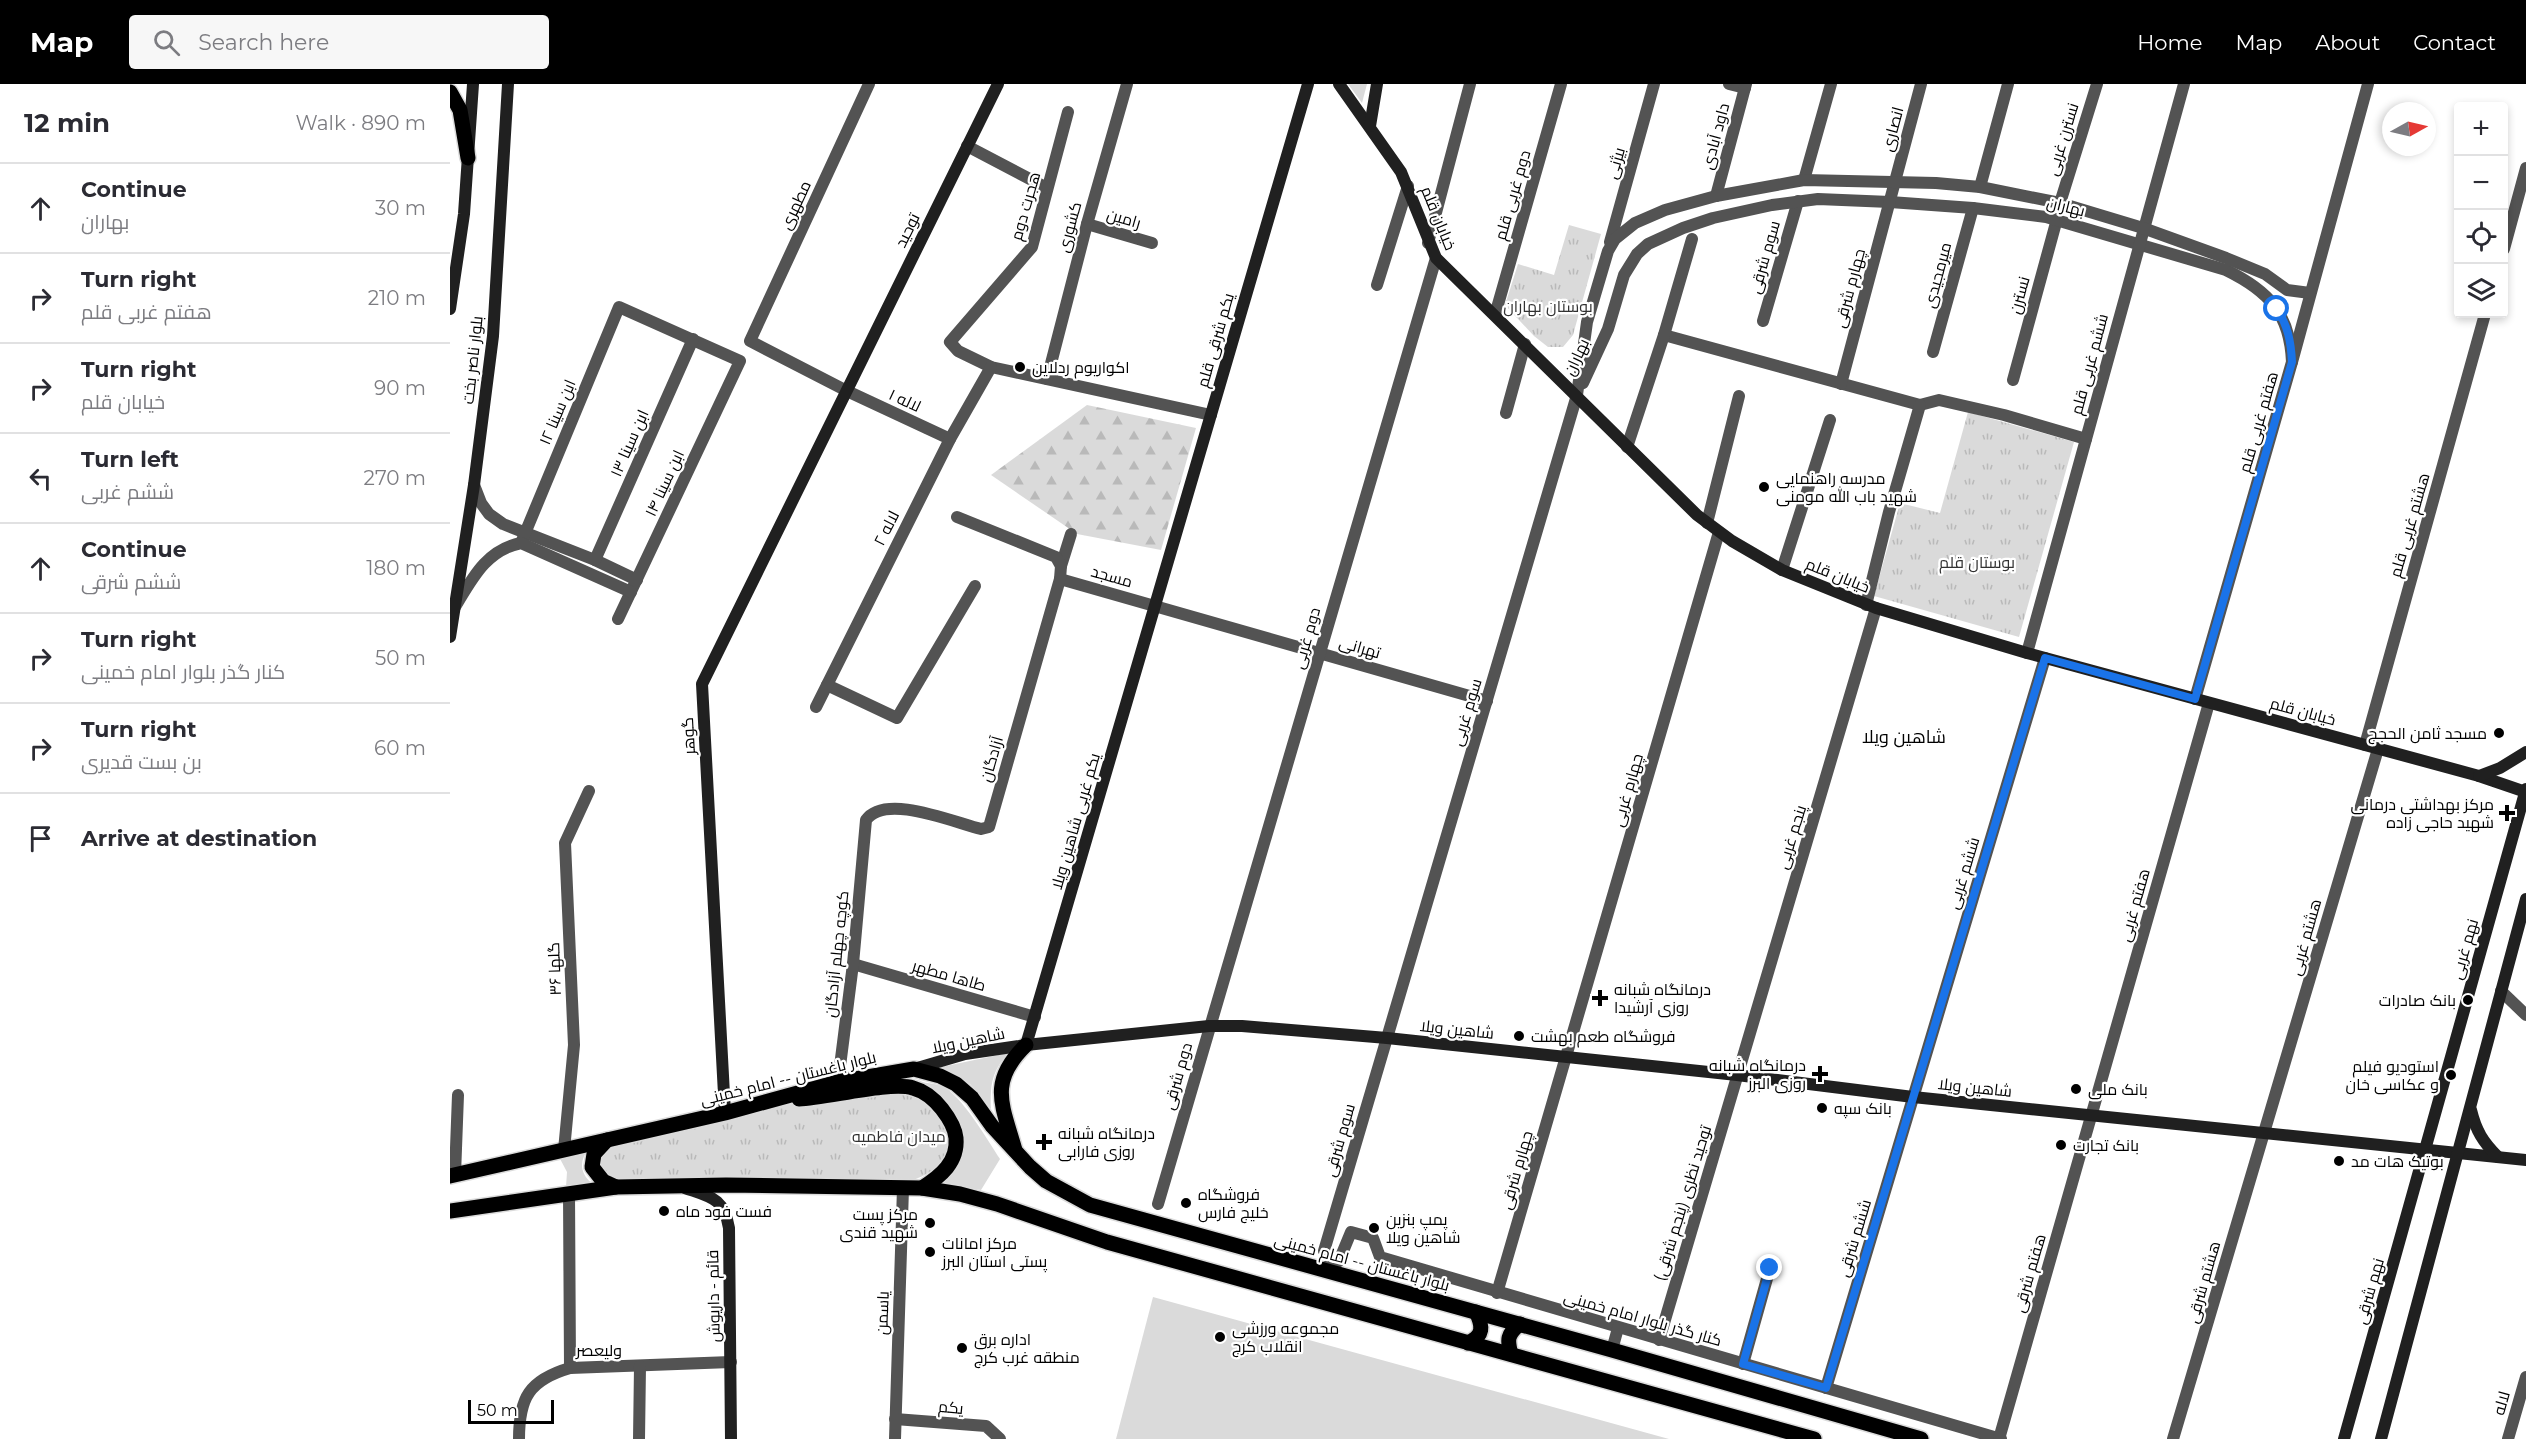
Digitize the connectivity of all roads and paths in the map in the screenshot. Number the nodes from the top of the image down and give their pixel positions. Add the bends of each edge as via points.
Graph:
1 (473, 84) edge
2 (508, 84) edge
3 (868, 84) edge
4 (998, 84) edge
5 (1126, 84) edge
6 (1308, 84) edge
7 (1339, 84) edge
8 (1377, 84) edge
9 (1470, 84) edge
10 (1561, 84) edge
11 (1654, 84) edge
12 (1729, 84) edge
13 (1831, 84) edge
14 (1922, 84) edge
15 (2008, 84) edge
16 (2097, 84) edge
17 (2184, 84) edge
18 (2368, 84) edge
19 (1746, 86) edge
20 (450, 92) edge
21 (1068, 112) dead end
22 (1370, 126) junction
23 (967, 146) junction
24 (468, 158) junction
25 (2526, 168) edge
26 (1804, 180) junction
27 (1895, 182) junction
28 (1408, 186) junction
29 (1980, 187) junction
30 (1047, 188) junction
31 (1716, 196) junction
32 (1798, 201) junction
33 (1890, 202) junction
34 (2060, 203) junction
35 (1973, 208) junction
36 (2057, 219) junction
37 (1087, 224) junction
38 (2144, 228) junction
39 (2508, 234) edge
40 (1692, 239) dead end
41 (1152, 243) dead end
42 (1428, 243) junction
43 (2139, 245) junction
44 (1608, 251) junction
45 (1436, 258) junction
46 (1377, 285) dead end
47 (2310, 293) junction
48 (450, 309) edge
49 (1495, 315) junction
50 (2484, 318) edge
51 (1763, 321) dead end
52 (1587, 322) junction
53 (1608, 329) junction
54 (1664, 335) junction
55 (693, 339) junction
56 (750, 341) joint
57 (1525, 344) junction
58 (1933, 352) dead end
59 (2292, 362) junction
60 (991, 367) junction
61 (1047, 379) junction
62 (2013, 380) dead end
63 (1841, 384) junction
64 (847, 391) junction
65 (1577, 395) junction
66 (1739, 396) dead end
67 (1920, 405) junction
68 (1506, 413) dead end
69 (1211, 415) junction
70 (1830, 420) dead end
71 (950, 439) junction
72 (2086, 439) junction
73 (1627, 447) junction
74 (474, 485) junction
75 (957, 518) dead end
76 (1707, 523) junction
77 (1719, 532) junction
78 (1071, 534) dead end
79 (523, 537) junction
80 (596, 560) junction
81 (1059, 567) junction
82 (1782, 570) junction
83 (637, 580) junction
84 (975, 586) dead end
85 (631, 592) junction
86 (1155, 606) junction
87 (1871, 606) junction
88 (454, 608) junction
89 (618, 619) dead end
90 (450, 637) edge
91 (1319, 653) junction
92 (2027, 653) junction
93 (2045, 658) junction
94 (827, 685) junction
95 (2195, 699) junction
96 (1487, 701) junction
97 (2209, 703) junction
98 (816, 706) dead end
99 (2365, 746) junction
100 (2378, 749) junction
101 (2526, 752) edge
102 (2479, 776) junction
103 (2526, 790) edge
104 (589, 791) dead end
105 (864, 829) joint
106 (2525, 903) edge
107 (854, 964) junction
108 (2501, 991) junction
109 (2526, 1015) edge
110 (1035, 1017) junction
111 (1209, 1026) junction
112 (1387, 1038) junction
113 (1026, 1045) junction
114 (1566, 1057) junction
115 (914, 1069) junction
116 (1737, 1075) junction
117 (838, 1082) junction
118 (458, 1095) dead end
119 (1913, 1097) junction
120 (772, 1100) junction
121 (2470, 1107) junction
122 (725, 1113) junction
123 (2091, 1116) junction
124 (2264, 1134) junction
125 (608, 1140) junction
126 (564, 1150) junction
127 (2425, 1151) junction
128 (1016, 1153) junction
129 (2457, 1155) junction
130 (2498, 1157) junction
131 (2526, 1160) edge
132 (452, 1174) edge
133 (675, 1185) junction
134 (616, 1187) junction
135 (903, 1188) junction
136 (922, 1188) junction
137 (569, 1193) junction
138 (1158, 1204) dead end
139 (452, 1213) edge
140 (1324, 1251) dead end
141 (1770, 1268) dead end
142 (1320, 1270) junction
143 (1497, 1293) junction
144 (1476, 1312) junction
145 (1520, 1324) junction
146 (1618, 1328) junction
147 (1659, 1340) junction
148 (1468, 1343) junction
149 (1612, 1350) junction
150 (1511, 1354) junction
151 (730, 1362) junction
152 (1743, 1364) junction
153 (639, 1366) junction
154 (570, 1368) junction
155 (2526, 1377) edge
156 (1826, 1388) junction
157 (895, 1419) junction
158 (519, 1439) edge
159 (639, 1439) edge
160 (731, 1439) edge
161 (895, 1439) edge
162 (1000, 1439) edge
163 (1814, 1439) edge
164 (1921, 1439) edge
165 (2000, 1439) edge
166 (2173, 1439) edge
167 (2344, 1439) edge
168 (2381, 1439) edge
169 (2508, 1439) edge

1 - 24 street, بلوار ناصر بخت
2 - 74 street, بلوار ناصر بخت via 493,336
3 - 56 street, مطهری
4 - 23 street, توحید
5 - 37 street, کشوری
6 - 69 street, یکم شرقی قلم
7 - 22 street, خیابان قلم
8 - 22 street
9 - 42 street
10 - 49 street, دوم غربی قلم
11 - 44 street, بیژنی
12 - 19 street
13 - 26 street
14 - 27 street, انصاری
15 - 29 street
16 - 34 street, نسترن غربی
17 - 38 street, ششم غربی قلم
18 - 47 street, هفتم غربی قلم
19 - 31 street, داود آبادی
20 - 24 main road via 460,110
21 - 30 street, هجرت دوم
22 - 28 street, خیابان قلم
23 - 30 street
23 - 64 street, توحید
24 - 48 street, بلوار ناصر بخت
25 - 39 street
26 - 27 street, بهاران
26 - 31 street, بهاران
27 - 29 street, بهاران
27 - 33 street, انصاری
28 - 42 street, خیابان قلم
28 - 46 street
29 - 34 street, بهاران
30 - 60 street, هجرت دوم via 1032,247 951,338 957,351
31 - 44 street, بهاران via 1648,217 1623,232
32 - 33 street, بهاران
32 - 51 street, سوم شرقی
32 - 53 street, بهاران via 1713,218 1648,244 1630,262
33 - 35 street, بهاران
33 - 63 street, چهارم شرقی
34 - 38 street, بهاران
35 - 36 street, بهاران
35 - 58 street, میرمجیدی
36 - 43 street, بهاران
36 - 62 street, نسترن
37 - 41 street, رامین
37 - 61 street, کشوری
38 - 43 street, ششم غربی قلم
38 - 47 street, بهاران via 2253,268 2287,290
40 - 54 street
42 - 45 street, خیابان قلم
43 - 59 street, بهاران via 2226,270 2247,281 2266,296 2286,322
43 - 72 street, ششم غربی قلم
44 - 52 street, بهاران
45 - 49 street, خیابان قلم
45 - 91 street, دوم غربی
47 - 59 street, هفتم غربی قلم
49 - 57 street, خیابان قلم
50 - 99 street, هشتم غربی قلم
52 - 53 street via 1596,335
52 - 65 street, بهاران
53 - 65 street, بهاران
54 - 63 street
54 - 73 street
55 - 79 street, ابن سینا ۱۲ via 620,307
55 - 80 street, ابن سینا ۱۳
55 - 83 street, ابن سینا ۱۴ via 740,361
56 - 64 street, لاله ۱
57 - 65 street, خیابان قلم
57 - 68 street
59 - 95 street, هفتم غربی قلم
60 - 61 street
60 - 71 street, لاله ۲
61 - 69 street
63 - 67 street
64 - 71 street, لاله ۱
64 - 122 street, گوهر via 702,684
65 - 73 street, خیابان قلم
65 - 96 street, سوم غربی
66 - 76 street
67 - 72 street via 1939,400
67 - 87 street via 1889,512
69 - 86 street, یکم شرقی قلم
70 - 82 street
71 - 94 street, لاله ۲
72 - 92 street, ششم غربی قلم
73 - 76 street, خیابان قلم
74 - 79 street via 489,514
74 - 88 street, بلوار ناصر بخت
75 - 81 street
76 - 77 street, خیابان قلم
77 - 82 street, خیابان قلم
77 - 114 street, چهارم غربی
78 - 81 street, آزادگان
79 - 80 street
79 - 85 street
79 - 88 street via 492,555
80 - 83 street
81 - 86 street, مسجد
81 - 105 street, آزادگان via 989,827 981,829 893,807 873,812
82 - 87 street, خیابان قلم
83 - 85 street, ابن سینا ۱۴
84 - 94 street via 897,718
85 - 89 street, ابن سینا ۱۴
86 - 91 street, تهرانی
86 - 110 street, یکم غربی شاهین ویلا
87 - 92 street, خیابان قلم
87 - 116 street, پنجم غربی
88 - 90 street, بلوار ناصر بخت
91 - 96 street, تهرانی
91 - 111 street, دوم غربی
92 - 93 street, خیابان قلم
93 - 95 street, خیابان قلم
93 - 119 street, ششم غربی
94 - 98 street, لاله ۲
95 - 97 street, خیابان قلم
96 - 112 street, سوم غربی
97 - 99 street, خیابان قلم
97 - 123 street, هفتم غربی
99 - 100 street, خیابان قلم
100 - 102 street, خیابان قلم
100 - 124 street, هشتم غربی
101 - 102 street
102 - 103 street, خیابان قلم
103 - 127 street, نهم غربی
104 - 126 street, ۳۶ گلها via 566,843 574,1045
105 - 107 street, کوچه چهلم آزادگان
106 - 108 street
107 - 110 street, طاها مطهر
107 - 117 street, کوچه چهلم آزادگان
108 - 109 street
108 - 121 street
110 - 113 street, یکم غربی شاهین ویلا
111 - 112 street, شاهین ویلا
111 - 113 street, شاهین ویلا
111 - 138 street, دوم شرقی
112 - 114 street, شاهین ویلا
112 - 140 street, سوم شرقی
113 - 115 street, شاهین ویلا via 965,1054
113 - 128 main road via 1005,1070 1001,1087
114 - 116 street, شاهین ویلا
114 - 143 street, چهارم شرقی
115 - 117 main road, بلوار باغستان -- امام خمینی
115 - 128 main road, بلوار باغستان -- امام خمینی via 956,1084
116 - 119 street, شاهین ویلا
116 - 147 street, توحید نظری (پنجم شرقی)
117 - 120 main road, بلوار باغستان -- امام خمینی
118 - 132 street
119 - 123 street, شاهین ویلا
119 - 156 street, ششم شرقی
120 - 122 main road, بلوار باغستان -- امام خمینی
120 - 136 main road via 819,1098 899,1086 928,1096 950,1119 957,1149 939,1178
121 - 129 street
121 - 130 street via 2475,1129
122 - 125 main road, بلوار باغستان -- امام خمینی
123 - 124 street, شاهین ویلا
123 - 165 street, هفتم شرقی
124 - 127 street, شاهین ویلا
124 - 166 street, هشتم شرقی
125 - 126 main road, بلوار باغستان -- امام خمینی
125 - 134 main road via 594,1154 592,1167 603,1182
126 - 132 main road, بلوار باغستان -- امام خمینی
127 - 129 street, شاهین ویلا
127 - 167 street, نهم شرقی
128 - 142 main road, بلوار باغستان -- امام خمینی via 1046,1181 1090,1205
129 - 130 street, شاهین ویلا
129 - 168 street
130 - 131 street, شاهین ویلا
133 - 134 main road
133 - 135 main road
133 - 151 street, قائم - داریوش via 712,1197 727,1214
134 - 137 main road
135 - 136 main road
135 - 157 street, یاسمن
136 - 148 main road via 989,1201 1107,1242
137 - 139 main road
137 - 154 street, ولیعصر
141 - 152 street
142 - 143 street, کنار گذر بلوار امام خمینی via 1339,1261 1351,1232 1373,1239 1380,1257
142 - 144 main road, بلوار باغستان -- امام خمینی
143 - 146 street, کنار گذر بلوار امام خمینی
144 - 145 main road, بلوار باغستان -- امام خمینی
144 - 148 main road via 1481,1331 1477,1339
145 - 149 main road, بلوار باغستان -- امام خمینی
145 - 150 main road via 1508,1337
146 - 147 street, کنار گذر بلوار امام خمینی
146 - 149 street
147 - 152 street, کنار گذر بلوار امام خمینی
148 - 150 main road
149 - 164 main road, بلوار باغستان -- امام خمینی
150 - 163 main road
151 - 153 street, ولیعصر
151 - 160 street, قائم - داریوش
152 - 156 street, کنار گذر بلوار امام خمینی
153 - 154 street, ولیعصر
153 - 159 street
154 - 158 street via 550,1374 531,1389 519,1413
155 - 169 street, لاله
156 - 165 street, کنار گذر بلوار امام خمینی
157 - 161 street, یاسمن
157 - 162 street, یکم via 986,1426

